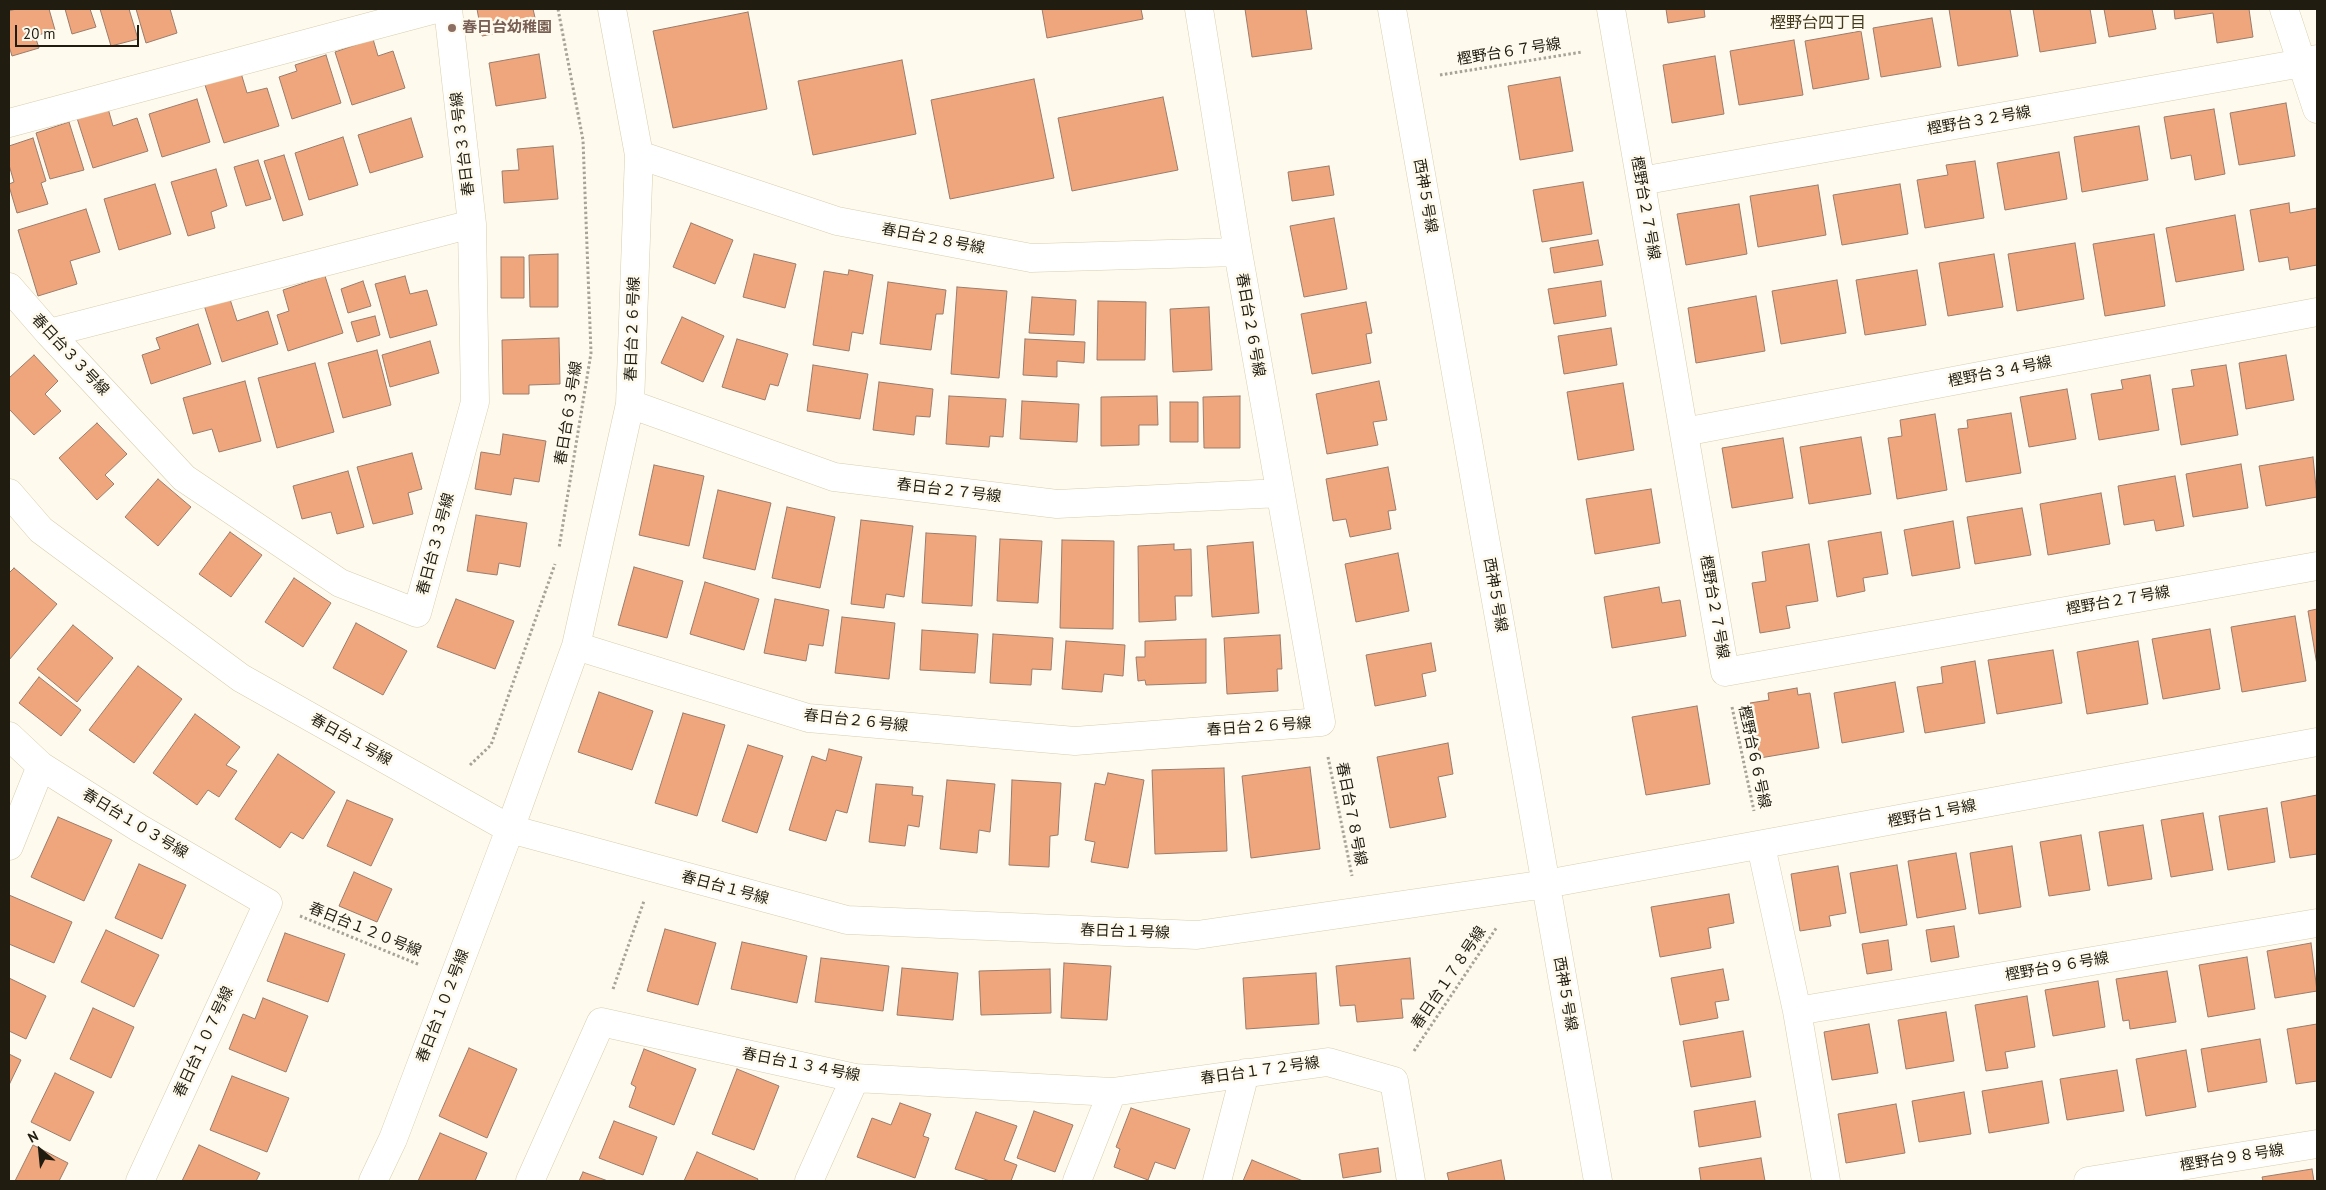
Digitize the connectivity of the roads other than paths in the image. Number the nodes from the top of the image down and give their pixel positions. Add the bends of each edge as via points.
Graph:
1 (436, 9) edge
2 (448, 9) edge
3 (612, 9) edge
4 (1199, 9) edge
5 (1392, 9) edge
6 (1611, 9) edge
7 (2284, 9) edge
8 (2310, 61) edge
9 (2317, 108) edge
10 (9, 123) edge
11 (639, 155) junction
12 (1641, 181) junction
13 (472, 224) junction
14 (1238, 252) junction
15 (9, 287) edge
16 (2317, 312) edge
17 (49, 333) junction
18 (630, 404) junction
19 (1684, 432) junction
20 (9, 493) edge
21 (1280, 493) junction
22 (2317, 566) edge
23 (576, 646) junction
24 (9, 736) edge
25 (2317, 742) edge
26 (41, 766) junction
27 (510, 829) junction
28 (9, 846) edge
29 (1761, 846) junction
30 (1535, 886) junction
31 (268, 903) joint
32 (2317, 923) edge
33 (1797, 1011) junction
34 (1245, 1073) junction
35 (855, 1078) junction
36 (1112, 1092) junction
37 (2317, 1144) edge
38 (140, 1181) edge
39 (372, 1181) edge
40 (530, 1181) edge
41 (809, 1181) edge
42 (1077, 1181) edge
43 (1217, 1181) edge
44 (1411, 1181) edge
45 (1598, 1181) edge
46 (1826, 1181) edge
47 (2088, 1181) edge

1 - 10 street
2 - 13 street, 春日台３３号線
3 - 11 street, 春日台２６号線
4 - 14 street, 春日台２６号線
5 - 30 street, 西神５号線
6 - 12 street, 樫野台２７号線
7 - 8 street
8 - 9 street
8 - 12 street, 樫野台３２号線
11 - 14 street, 春日台２８号線 via 837,221 1030,258
11 - 18 street, 春日台２６号線
12 - 19 street, 樫野台２７号線
13 - 17 street
13 - 17 street, 春日台３３号線 via 475,402 417,613 340,583 184,478
14 - 21 street, 春日台２６号線
15 - 17 street, 春日台３３号線
16 - 19 street, 樫野台３４号線
18 - 21 street, 春日台２７号線 via 834,478 1057,504
18 - 23 street, 春日台２６号線
19 - 22 street, 樫野台２７号線 via 1725,672
20 - 27 street, 春日台１号線 via 41,530 241,678
21 - 23 street, 春日台２６号線 via 1321,722 1076,740 808,718
23 - 27 street, 春日台２６号線
24 - 26 street, 春日台１０３号線
25 - 29 street, 樫野台１号線
26 - 28 street
26 - 31 street, 春日台１０３号線
27 - 30 street, 春日台１号線 via 847,920 1197,935
27 - 39 street, 春日台１０２号線 via 393,1139
29 - 30 street, 樫野台１号線
29 - 33 street
30 - 45 street, 西神５号線
31 - 38 street, 春日台１０７号線
32 - 33 street, 樫野台９６号線
33 - 46 street
34 - 36 street, 春日台１７２号線
34 - 43 street
34 - 44 street, 春日台１７２号線 via 1328,1062 1394,1081
35 - 36 street, 春日台１３４号線
35 - 40 street, 春日台１３４号線 via 601,1022
35 - 41 street
36 - 42 street
37 - 47 street, 樫野台９８号線

